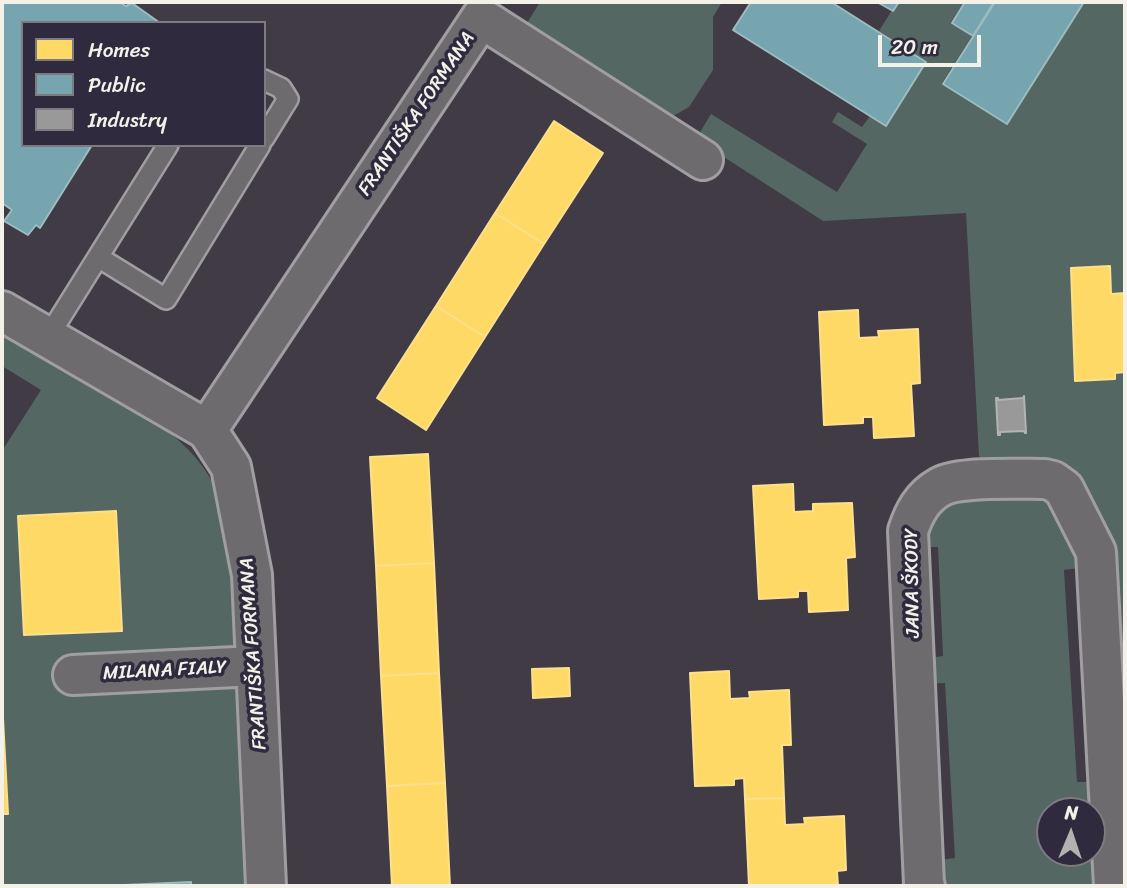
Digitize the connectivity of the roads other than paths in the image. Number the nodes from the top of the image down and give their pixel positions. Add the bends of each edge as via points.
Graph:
1 (266, 81) edge
2 (266, 135) edge
3 (167, 147) edge
4 (259, 147) edge
5 (703, 160) dead end
6 (98, 257) junction
7 (2, 311) edge
8 (48, 337) junction
9 (207, 430) junction
10 (256, 666) junction
11 (73, 676) dead end
12 (266, 886) edge
13 (925, 886) edge
14 (1114, 886) edge

1 - 2 lane via 281,88 288,99
3 - 6 lane
4 - 6 lane via 166,299
5 - 9 street, FRANTIŠKA FORMANA via 481,18
6 - 8 lane
7 - 8 street, FRANTIŠKA FORMANA
8 - 9 street, FRANTIŠKA FORMANA
9 - 10 street, FRANTIŠKA FORMANA via 231,467 252,575
10 - 11 street, MILANA FIALY
10 - 12 street, FRANTIŠKA FORMANA
13 - 14 street, JANA ŠKODY via 908,531 921,502 966,466 1053,481 1063,489 1096,552

